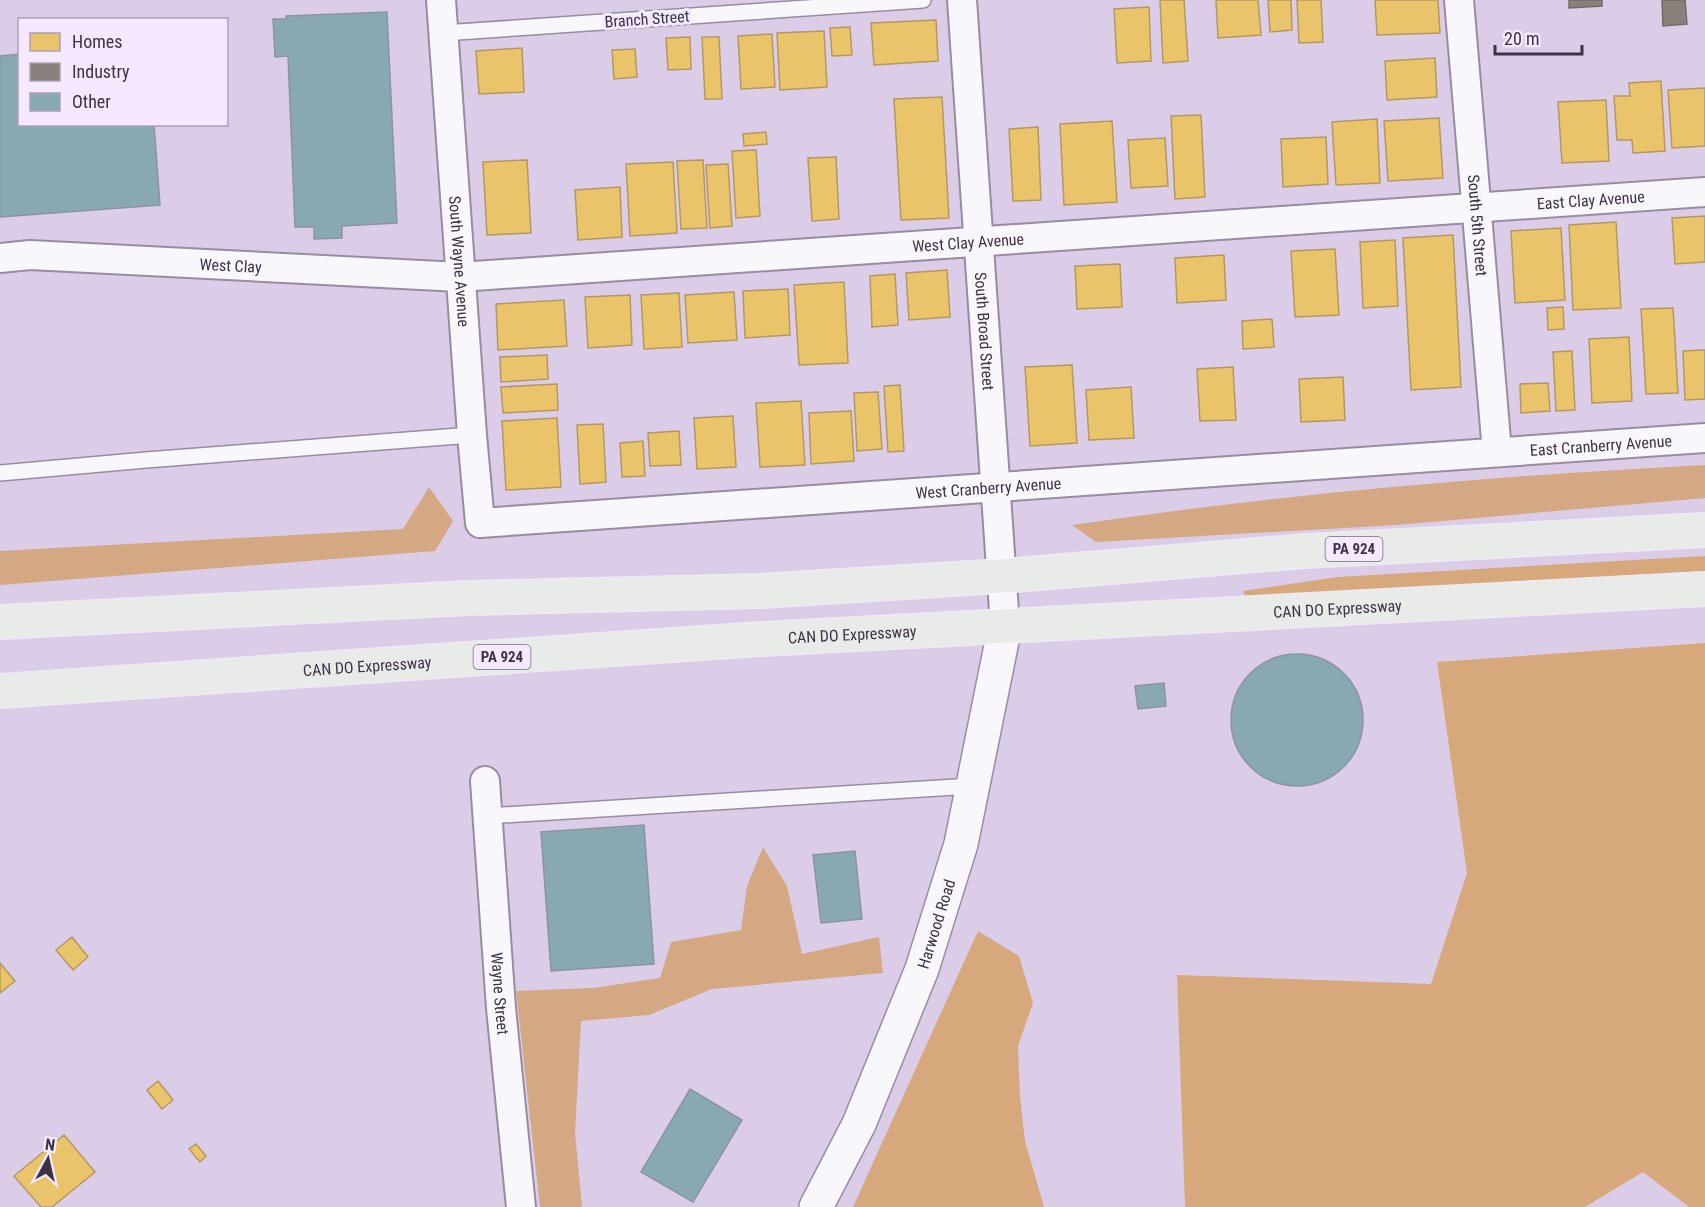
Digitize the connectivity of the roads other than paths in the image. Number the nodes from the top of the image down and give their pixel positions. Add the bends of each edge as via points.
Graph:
1 (441, 0) edge
2 (923, 0) edge
3 (962, 0) edge
4 (1459, 0) edge
5 (443, 33) junction
6 (1705, 192) edge
7 (1477, 207) junction
8 (979, 242) junction
9 (0, 258) edge
10 (460, 277) junction
11 (472, 435) junction
12 (1705, 438) edge
13 (1497, 452) junction
14 (0, 473) edge
15 (996, 486) junction
16 (480, 523) joint
17 (1705, 530) edge
18 (1003, 576) junction
19 (1705, 589) edge
20 (0, 622) edge
21 (1005, 626) junction
22 (0, 691) edge
23 (485, 781) dead end
24 (972, 786) junction
25 (487, 816) junction
26 (521, 1207) edge
27 (816, 1207) edge

1 - 5 street, South Wayne Avenue
2 - 5 lane, Branch Street
3 - 8 street, South Broad Street
4 - 7 street, South 5th Street
5 - 10 street, South Wayne Avenue
6 - 7 street, East Clay Avenue
7 - 8 street, West Clay Avenue
7 - 13 street, South 5th Street
8 - 10 street, West Clay Avenue
8 - 15 street, South Broad Street
9 - 10 street, West Clay via 30,255
10 - 11 street, South Wayne Avenue
11 - 14 lane
11 - 16 street, South Wayne Avenue
12 - 13 street, East Cranberry Avenue
13 - 15 street, West Cranberry Avenue
15 - 16 street, West Cranberry Avenue
15 - 18 street, South Broad Street
17 - 18 main road, PA 924 via 1306,551
18 - 20 main road, PA 924 via 760,591 468,598
18 - 21 street, South Broad Street
19 - 21 main road, CAN DO Expressway / PA 924
21 - 22 main road, CAN DO Expressway / PA 924
21 - 24 street, Harwood Road
23 - 25 street, Wayne Street
24 - 25 lane
24 - 27 street, Harwood Road via 961,844 922,969 859,1124
25 - 26 street, Wayne Street

